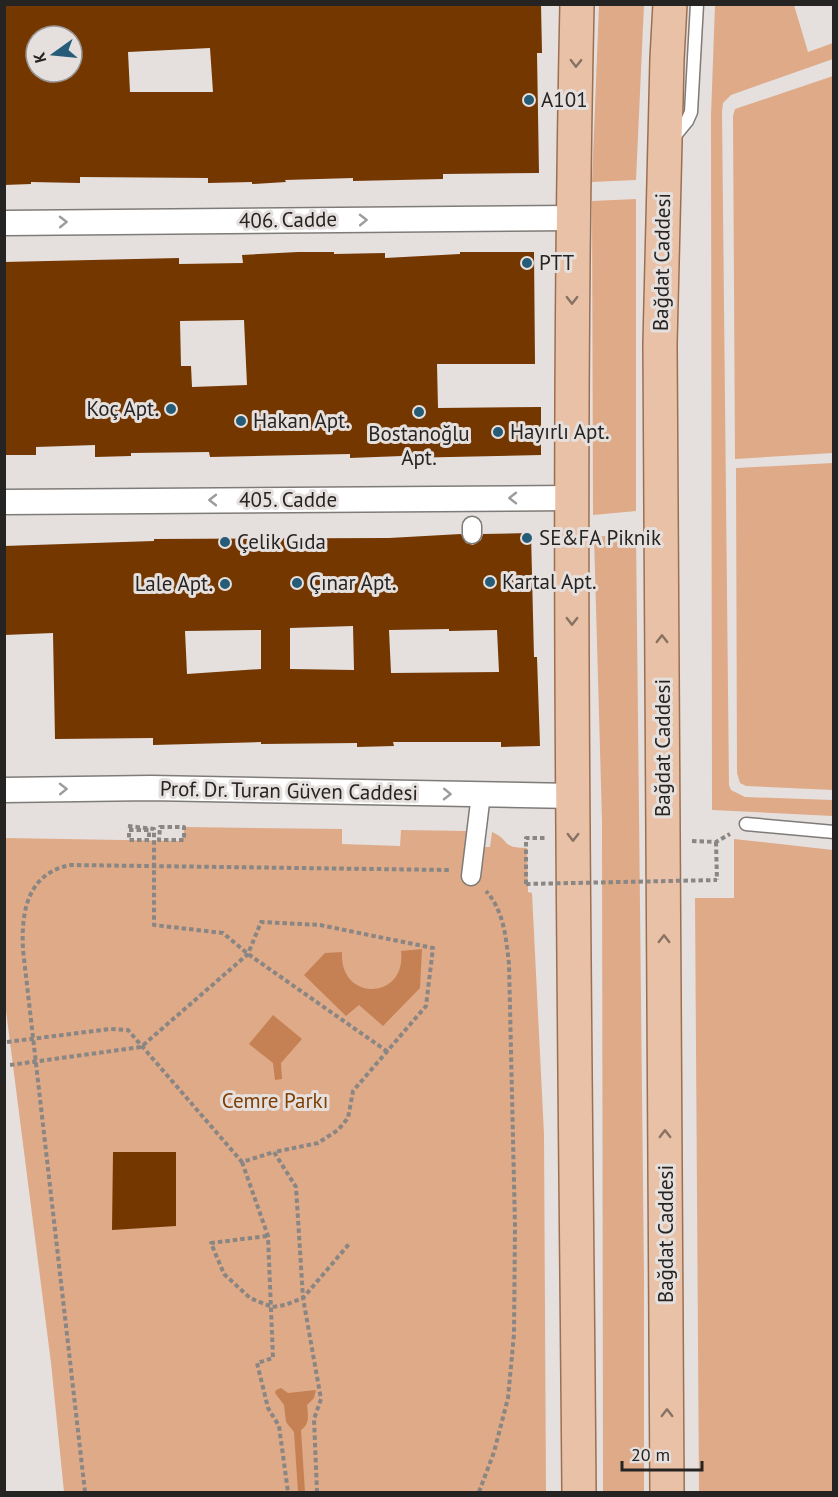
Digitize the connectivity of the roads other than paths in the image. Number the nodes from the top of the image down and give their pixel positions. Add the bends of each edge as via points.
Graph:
1 (577, 4) edge
2 (670, 4) edge
3 (697, 4) edge
4 (664, 148) junction
5 (572, 218) junction
6 (4, 223) edge
7 (572, 498) junction
8 (4, 502) edge
9 (4, 790) edge
10 (481, 794) junction
11 (573, 796) junction
12 (746, 824) dead end
13 (834, 832) edge
14 (471, 876) road end
15 (579, 1492) edge
16 (667, 1492) edge

1 -> 5 main road
2 - 4 main road, Bağdat Caddesi
3 - 4 lane via 691,112
16 -> 4 main road, Bağdat Caddesi via 660,356
6 -> 5 street, 406. Cadde
5 -> 7 main road
7 -> 8 street, 405. Cadde
7 -> 11 main road
9 -> 10 street, Prof. Dr. Turan Güven Caddesi via 150,788
10 - 11 street, Prof. Dr. Turan Güven Caddesi
10 - 14 street
11 -> 15 main road
12 - 13 lane

